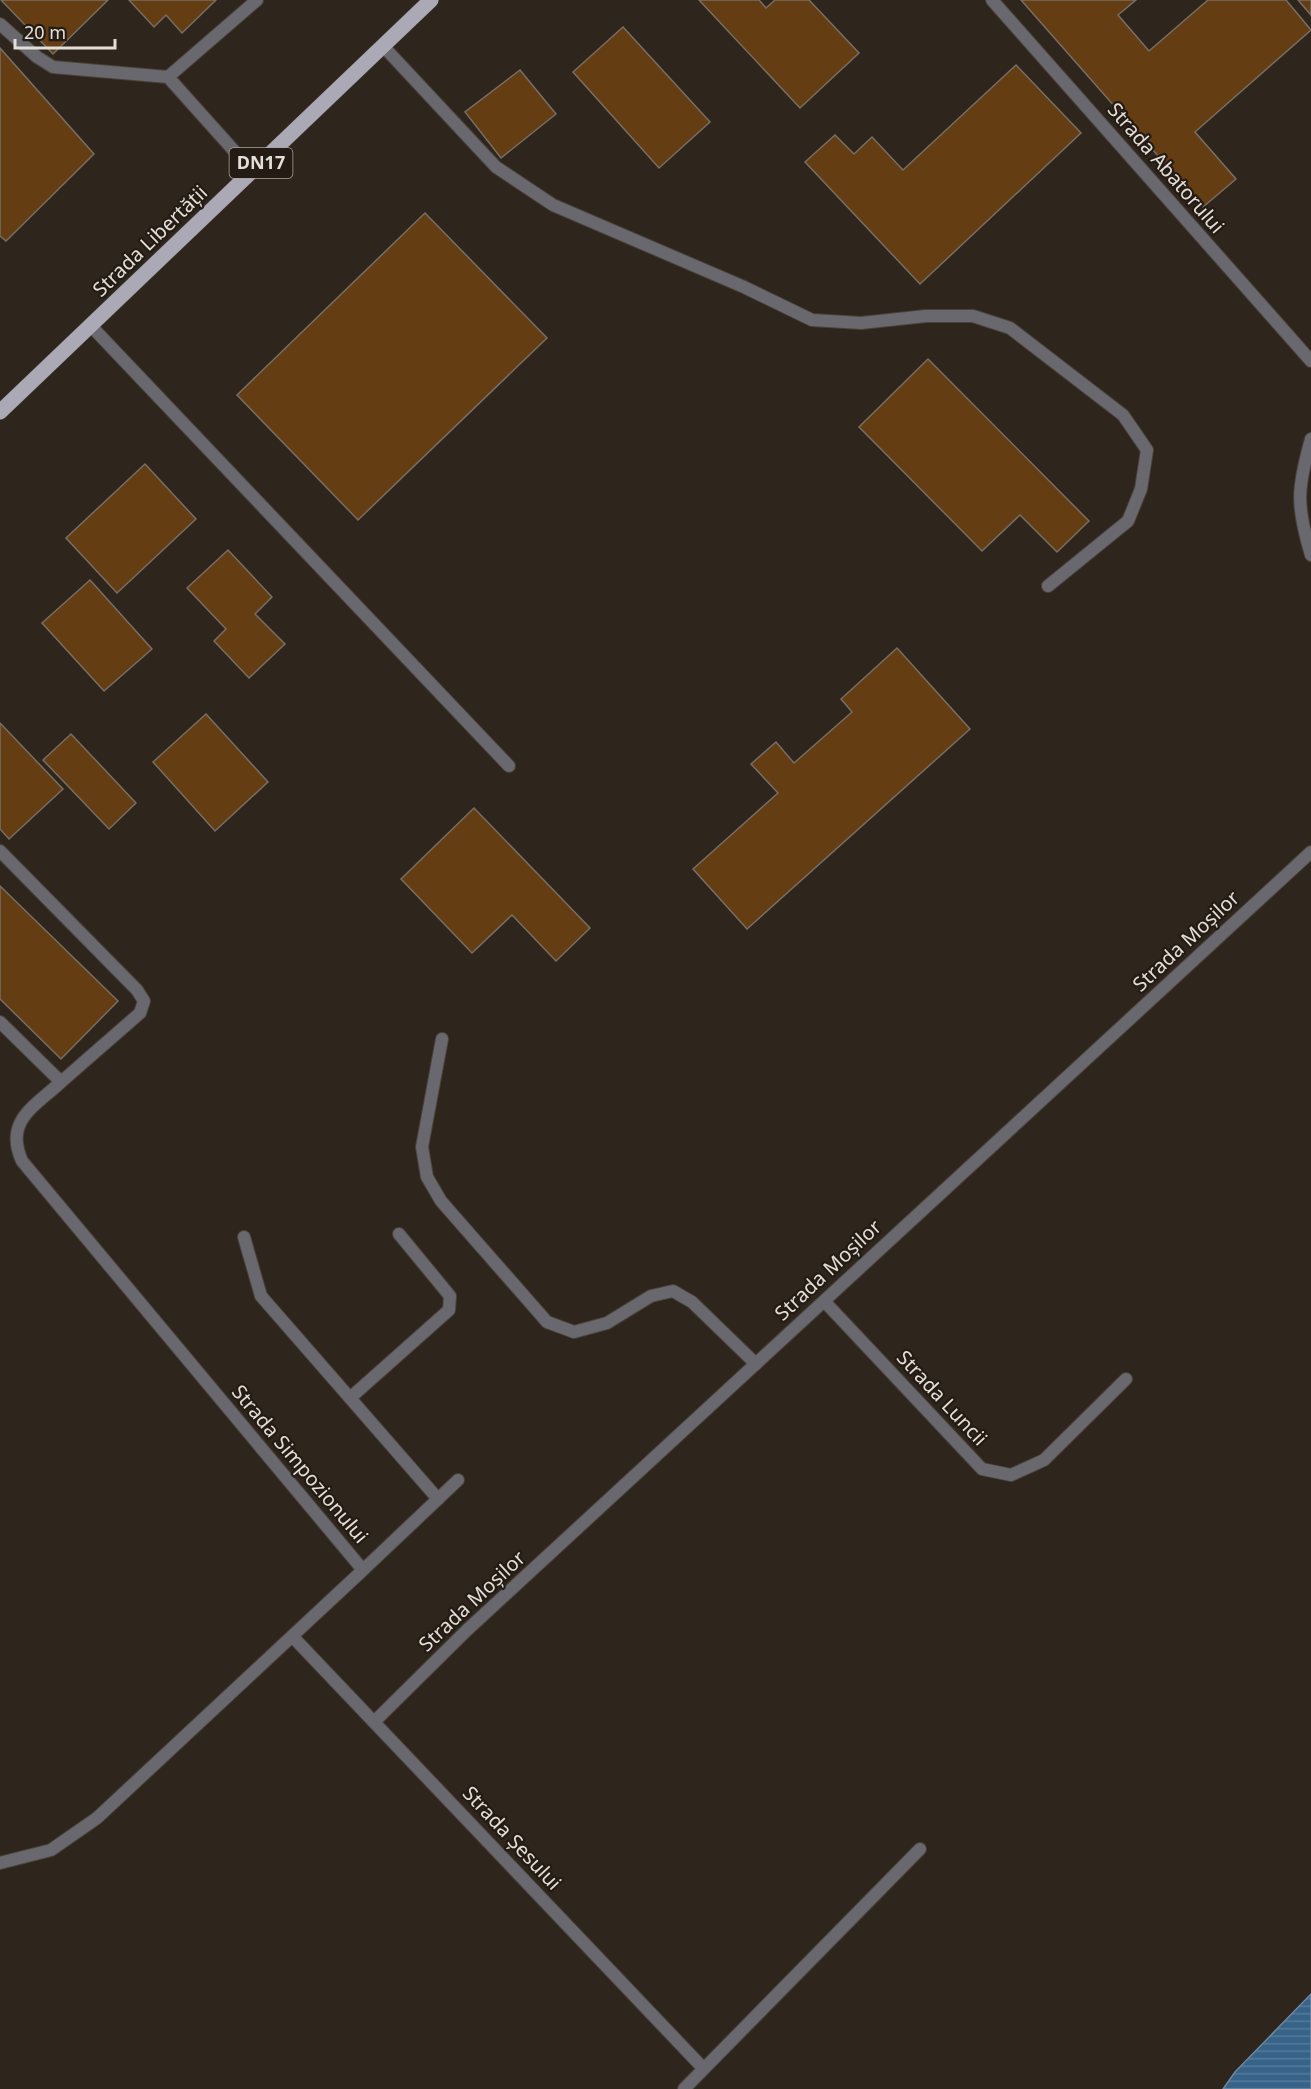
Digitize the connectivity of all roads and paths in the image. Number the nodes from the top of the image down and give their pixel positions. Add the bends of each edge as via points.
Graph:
1 (257, 0) edge
2 (431, 0) edge
3 (992, 0) edge
4 (0, 24) edge
5 (383, 46) junction
6 (168, 77) junction
7 (253, 172) junction
8 (92, 327) junction
9 (1311, 361) edge
10 (0, 412) edge
11 (1311, 439) edge
12 (1311, 555) edge
13 (1048, 586) dead end
14 (509, 766) dead end
15 (0, 851) edge
16 (1311, 852) edge
17 (0, 1022) edge
18 (442, 1039) dead end
19 (61, 1082) junction
20 (399, 1234) dead end
21 (244, 1237) dead end
22 (824, 1301) junction
23 (756, 1364) junction
24 (1125, 1378) dead end
25 (350, 1398) junction
26 (458, 1480) dead end
27 (438, 1499) junction
28 (363, 1570) junction
29 (292, 1636) junction
30 (375, 1721) junction
31 (920, 1849) dead end
32 (0, 1863) edge
33 (703, 2068) junction
34 (684, 2089) edge

1 - 6 street
2 - 5 main road, Strada Libertății / DN17
3 - 9 street, Strada Abatorului
4 - 6 street via 53,67
5 - 7 main road, Strada Libertății / DN17
5 - 13 street via 496,167 553,205 812,320 861,323 973,316 1010,328 1123,416 1146,450 1141,489 1128,521
6 - 7 street
7 - 8 main road, Strada Libertății / DN17
8 - 10 main road, Strada Libertății / DN17
8 - 14 street
11 - 12 street via 1300,478 1299,512
15 - 19 street, Strada Simpozionului via 144,1001 140,1012
16 - 22 street, Strada Moșilor
17 - 19 street
18 - 23 street via 422,1147 427,1176 441,1201 547,1322 574,1332 607,1323 651,1296 672,1291 692,1302
19 - 28 street, Strada Simpozionului via 21,1119 15,1133 22,1161
20 - 25 street via 450,1296 449,1310
21 - 25 street via 261,1296
22 - 23 street, Strada Moșilor
22 - 24 street, Strada Luncii via 982,1469 1011,1475 1044,1460
23 - 30 street, Strada Moșilor via 466,1631
25 - 27 street
26 - 27 street
27 - 28 street
28 - 29 street, Strada Simpozionului
29 - 30 street, Strada Șesului
29 - 32 street, Strada Simpozionului via 97,1818 51,1850
30 - 33 street, Strada Șesului
31 - 33 street
33 - 34 street

